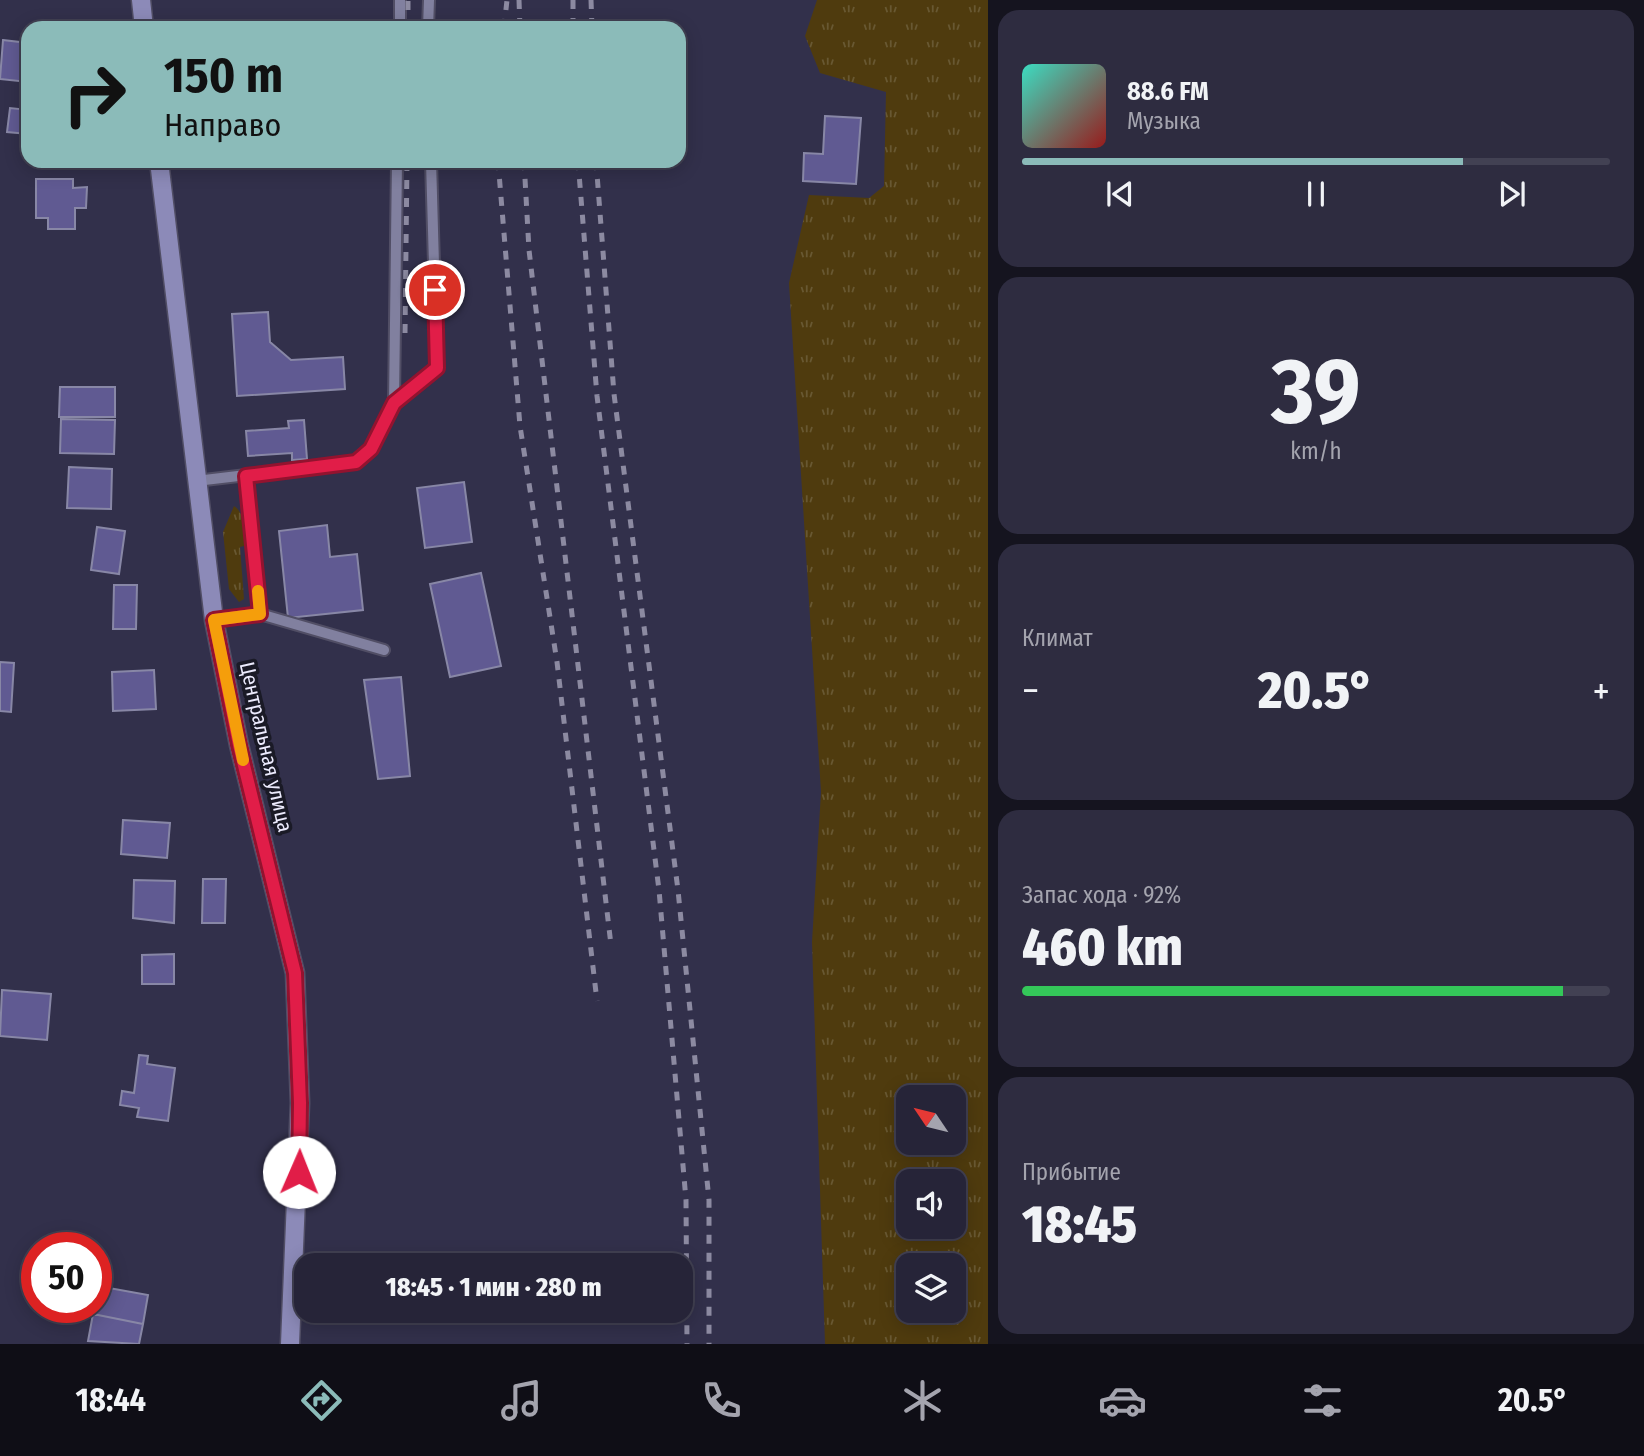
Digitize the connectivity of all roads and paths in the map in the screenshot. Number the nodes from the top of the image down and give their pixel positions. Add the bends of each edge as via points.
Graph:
1 (141, 0) edge
2 (400, 0) edge
3 (429, 0) edge
4 (143, 21) edge
5 (400, 21) edge
6 (428, 21) edge
7 (160, 168) edge
8 (397, 168) edge
9 (431, 168) edge
10 (394, 403) junction
11 (246, 476) junction
12 (196, 481) junction
13 (260, 614) junction
14 (214, 620) junction
15 (384, 650) dead end
16 (290, 1344) edge

1 - 4 main road
2 - 5 lane
3 - 6 lane
7 - 12 main road, Центральная улица
8 - 10 lane
9 - 10 lane via 437,368
10 - 11 lane via 371,449 356,462
11 - 12 lane
11 - 13 lane
12 - 14 main road, Центральная улица
13 - 14 lane
13 - 15 lane
14 - 16 main road, Центральная улица via 239,745 295,973 300,1131

